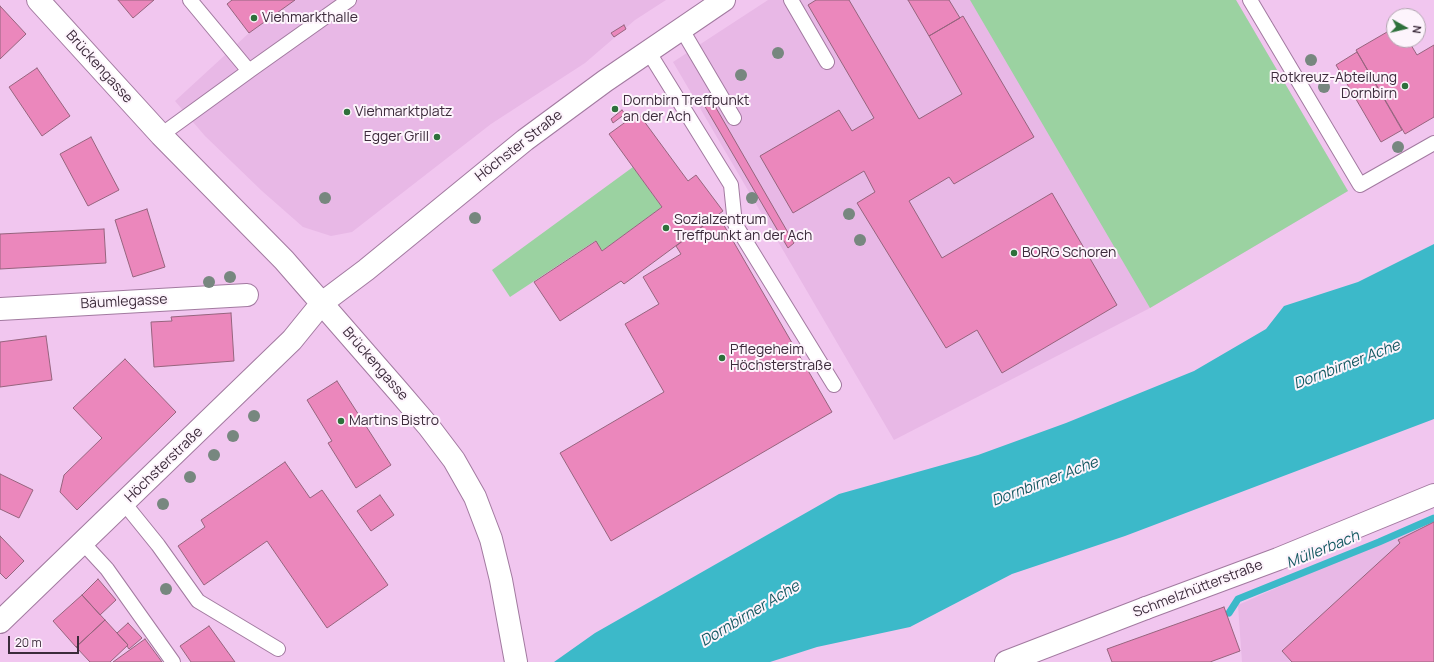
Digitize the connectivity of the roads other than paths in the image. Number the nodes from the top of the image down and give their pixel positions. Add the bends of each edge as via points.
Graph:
1 (38, 0) edge
2 (190, 0) edge
3 (349, 0) edge
4 (724, 0) edge
5 (791, 0) edge
6 (1250, 0) edge
7 (681, 28) junction
8 (648, 51) junction
9 (827, 62) dead end
10 (249, 71) junction
11 (734, 118) dead end
12 (161, 135) junction
13 (1434, 143) edge
14 (248, 296) dead end
15 (322, 303) junction
16 (0, 310) edge
17 (834, 385) dead end
18 (1434, 495) edge
19 (124, 503) junction
20 (83, 542) junction
21 (0, 622) edge
22 (278, 649) dead end
23 (173, 662) edge
24 (516, 662) edge
25 (1006, 662) edge

1 - 12 street, Brückengasse
2 - 10 lane
3 - 10 lane
4 - 7 street, Höchster Straße
5 - 9 lane
6 - 13 lane via 1360,185
7 - 8 street, Höchster Straße
7 - 11 lane
8 - 15 street, Höchster Straße via 525,140
8 - 17 lane via 731,185 735,224
10 - 12 lane
12 - 15 street, Brückengasse via 284,260
14 - 16 street, Bäumlegasse
15 - 19 street, Höchsterstraße via 292,340
15 - 24 street, Brückengasse via 429,427 454,460 475,497 491,539
18 - 25 street, Schmelzhütterstraße via 1278,559
19 - 20 street, Höchsterstraße
19 - 22 lane via 198,601
20 - 21 street, Höchsterstraße
20 - 23 lane via 107,569

